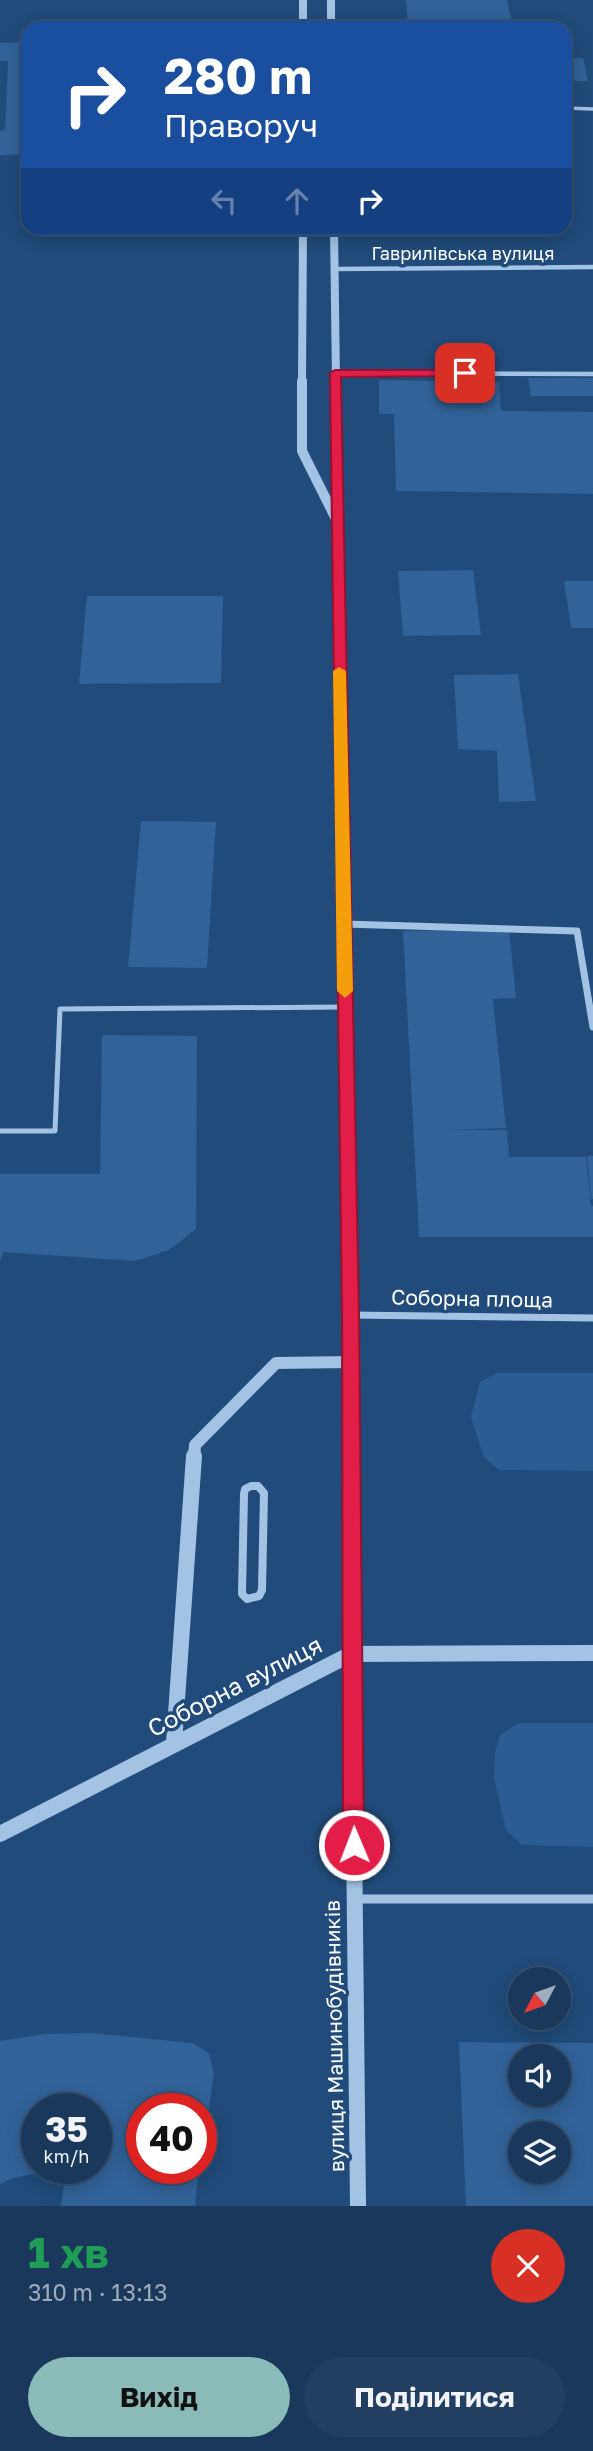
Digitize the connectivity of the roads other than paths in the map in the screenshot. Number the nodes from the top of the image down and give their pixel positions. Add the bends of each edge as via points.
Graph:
1 (303, 0) edge
2 (331, 0) edge
3 (303, 21) edge
4 (331, 21) edge
5 (572, 108) edge
6 (593, 109) edge
7 (303, 235) edge
8 (334, 235) edge
9 (593, 267) edge
10 (334, 269) junction
11 (335, 373) junction
12 (593, 374) edge
13 (337, 522) junction
14 (344, 924) junction
15 (345, 1007) junction
16 (593, 1027) edge
17 (0, 1131) edge
18 (351, 1315) junction
19 (593, 1318) edge
20 (350, 1362) junction
21 (259, 1596) joint
22 (593, 1653) edge
23 (351, 1654) junction
24 (174, 1743) junction
25 (0, 1834) edge
26 (354, 1899) junction
27 (593, 1899) edge
28 (358, 2206) edge

1 - 3 street
2 - 4 street
5 - 6 lane
7 - 13 street, вулиця Машинобудівників via 302,451
8 - 10 street, вулиця Машинобудівників
9 - 10 street, Гаврилівська вулиця
10 - 11 street, вулиця Машинобудівників
11 - 12 street
11 - 13 street, вулиця Машинобудівників
13 - 14 street, вулиця Машинобудівників
14 - 15 street, вулиця Машинобудівників
14 - 16 street via 577,931
15 - 17 lane via 60,1009 55,1131
15 - 18 street, вулиця Машинобудівників
18 - 19 street, Соборна площа
18 - 20 street, вулиця Машинобудівників
20 - 23 street, вулиця Машинобудівників
20 - 24 street via 276,1363 195,1445
21 - 21 street via 264,1493 251,1486 244,1494 242,1594 247,1599
22 - 23 street, Соборна вулиця
23 - 24 street, Соборна вулиця
23 - 26 street, вулиця Машинобудівників
24 - 25 street, Соборна вулиця
26 - 27 street
26 - 28 street, вулиця Машинобудівників

